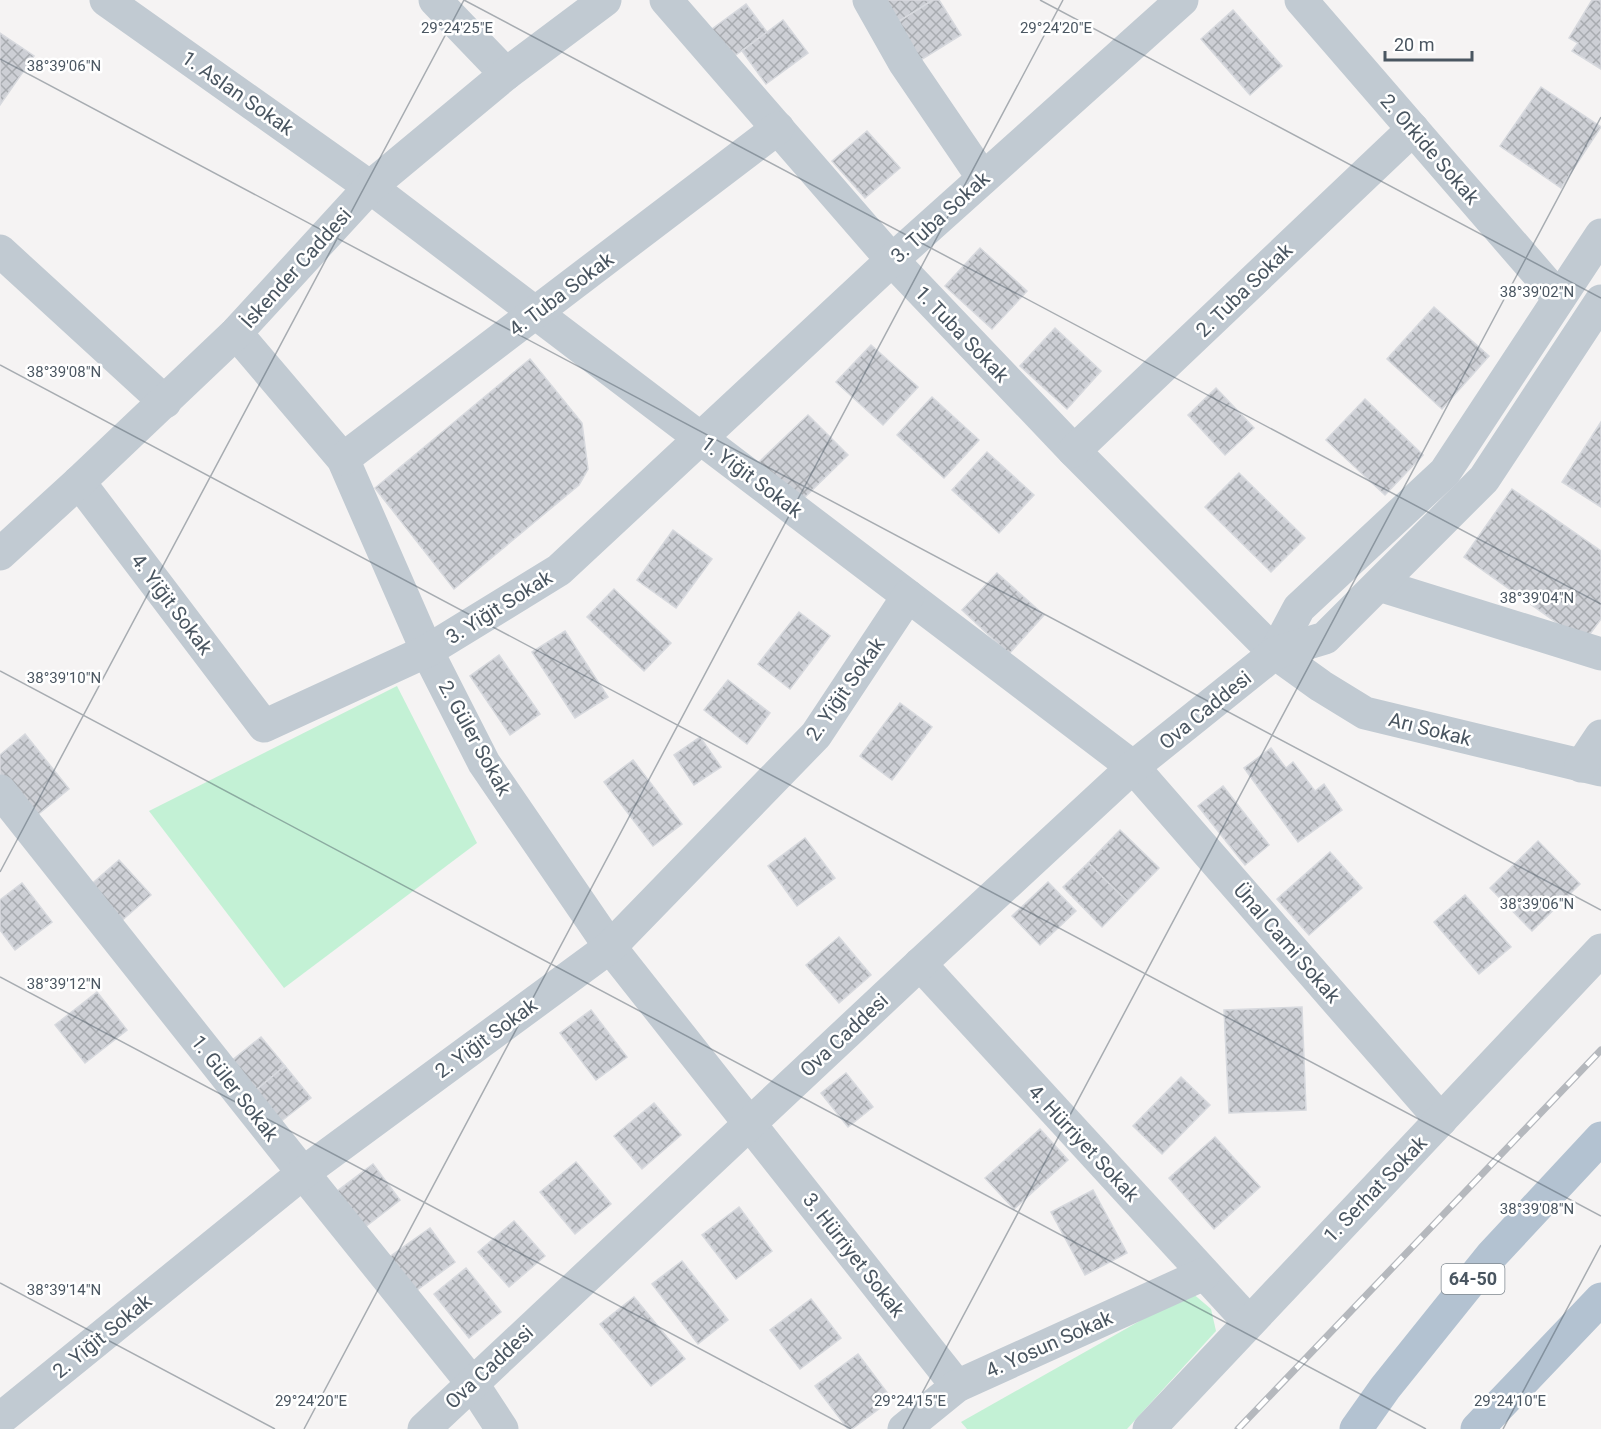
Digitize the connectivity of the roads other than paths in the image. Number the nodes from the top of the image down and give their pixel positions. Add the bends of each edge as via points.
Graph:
1 (106, 0) edge
2 (435, 0) edge
3 (605, 0) edge
4 (666, 0) edge
5 (869, 0) edge
6 (1182, 0) edge
7 (1301, 0) edge
8 (506, 74) junction
9 (778, 128) junction
10 (1413, 129) junction
11 (983, 178) junction
12 (370, 187) junction
13 (1601, 235) edge
14 (0, 251) edge
15 (892, 260) junction
16 (1559, 298) junction
17 (1601, 301) edge
18 (536, 314) junction
19 (236, 333) junction
20 (165, 402) junction
21 (700, 438) junction
22 (1074, 451) junction
23 (343, 459) junction
24 (80, 482) junction
25 (0, 554) edge
26 (1379, 585) junction
27 (908, 596) junction
28 (427, 651) junction
29 (1275, 653) junction
30 (1601, 654) edge
31 (264, 726) joint
32 (1601, 736) edge
33 (1133, 767) junction
34 (1591, 768) edge
35 (0, 790) edge
36 (610, 947) junction
37 (1601, 950) edge
38 (920, 964) junction
39 (1441, 1120) junction
40 (751, 1123) junction
41 (1601, 1138) edge
42 (303, 1173) junction
43 (1204, 1274) junction
44 (1599, 1306) edge
45 (1249, 1322) junction
46 (472, 1383) junction
47 (957, 1386) junction
48 (0, 1419) edge
49 (424, 1429) edge
50 (502, 1429) edge
51 (904, 1429) edge
52 (1149, 1429) edge
53 (1356, 1429) edge
54 (1477, 1429) edge

1 - 12 street, 1. Aslan Sokak
2 - 8 street
3 - 8 street, İskender Caddesi
4 - 9 street, 1. Tuba Sokak
5 - 11 street via 904,63
6 - 11 street, 3. Tuba Sokak
7 - 10 street, 2. Orkide Sokak
8 - 12 street, İskender Caddesi
9 - 15 street, 1. Tuba Sokak
9 - 18 street, 4. Tuba Sokak
10 - 16 street, 2. Orkide Sokak
10 - 22 street, 2. Tuba Sokak
11 - 15 street, 3. Tuba Sokak
12 - 18 street, 1. Yiğit Sokak
12 - 19 street, İskender Caddesi
13 - 16 street, Ova Caddesi
14 - 20 street
15 - 21 street, 3. Tuba Sokak
15 - 22 street, 1. Tuba Sokak
16 - 29 street, Ova Caddesi via 1445,472 1299,608
17 - 26 street, Ova Caddesi via 1484,479
18 - 21 street, 1. Yiğit Sokak
18 - 23 street, 4. Tuba Sokak
19 - 20 street, İskender Caddesi
19 - 23 street, 2. Güler Sokak
20 - 24 street, İskender Caddesi
21 - 27 street, 1. Yiğit Sokak
21 - 28 street, 3. Yiğit Sokak via 559,570
22 - 29 street, 1. Tuba Sokak
23 - 28 street, 2. Güler Sokak
24 - 25 street, İskender Caddesi
24 - 31 street, 4. Yiğit Sokak
26 - 29 street, Ova Caddesi via 1325,638
26 - 30 street
27 - 33 street, 1. Yiğit Sokak
27 - 36 street, 2. Yiğit Sokak via 816,735
28 - 31 street, 3. Yiğit Sokak
28 - 36 street, 2. Güler Sokak via 484,763
29 - 33 street, Ova Caddesi
29 - 34 street, Arı Sokak via 1365,713
32 - 34 street
33 - 38 street, Ova Caddesi
33 - 39 street, Ünal Cami Sokak
35 - 42 street, 1. Güler Sokak
36 - 40 street, 2. Güler Sokak
36 - 42 street, 2. Yiğit Sokak
37 - 39 street, 1. Serhat Sokak
38 - 40 street, Ova Caddesi
38 - 43 street, 4. Hürriyet Sokak
39 - 45 street, 1. Serhat Sokak
40 - 46 street, Ova Caddesi
40 - 47 street, 3. Hürriyet Sokak
41 - 53 main road, 64-50 via 1491,1256 1384,1388
42 - 46 street, 1. Güler Sokak
42 - 48 street, 2. Yiğit Sokak
43 - 45 street, 4. Hürriyet Sokak
43 - 47 street, 4. Yosun Sokak
44 - 54 main road
45 - 52 street, 1. Serhat Sokak
46 - 49 street, Ova Caddesi
46 - 50 street, 1. Güler Sokak
47 - 51 street, 4. Yosun Sokak

